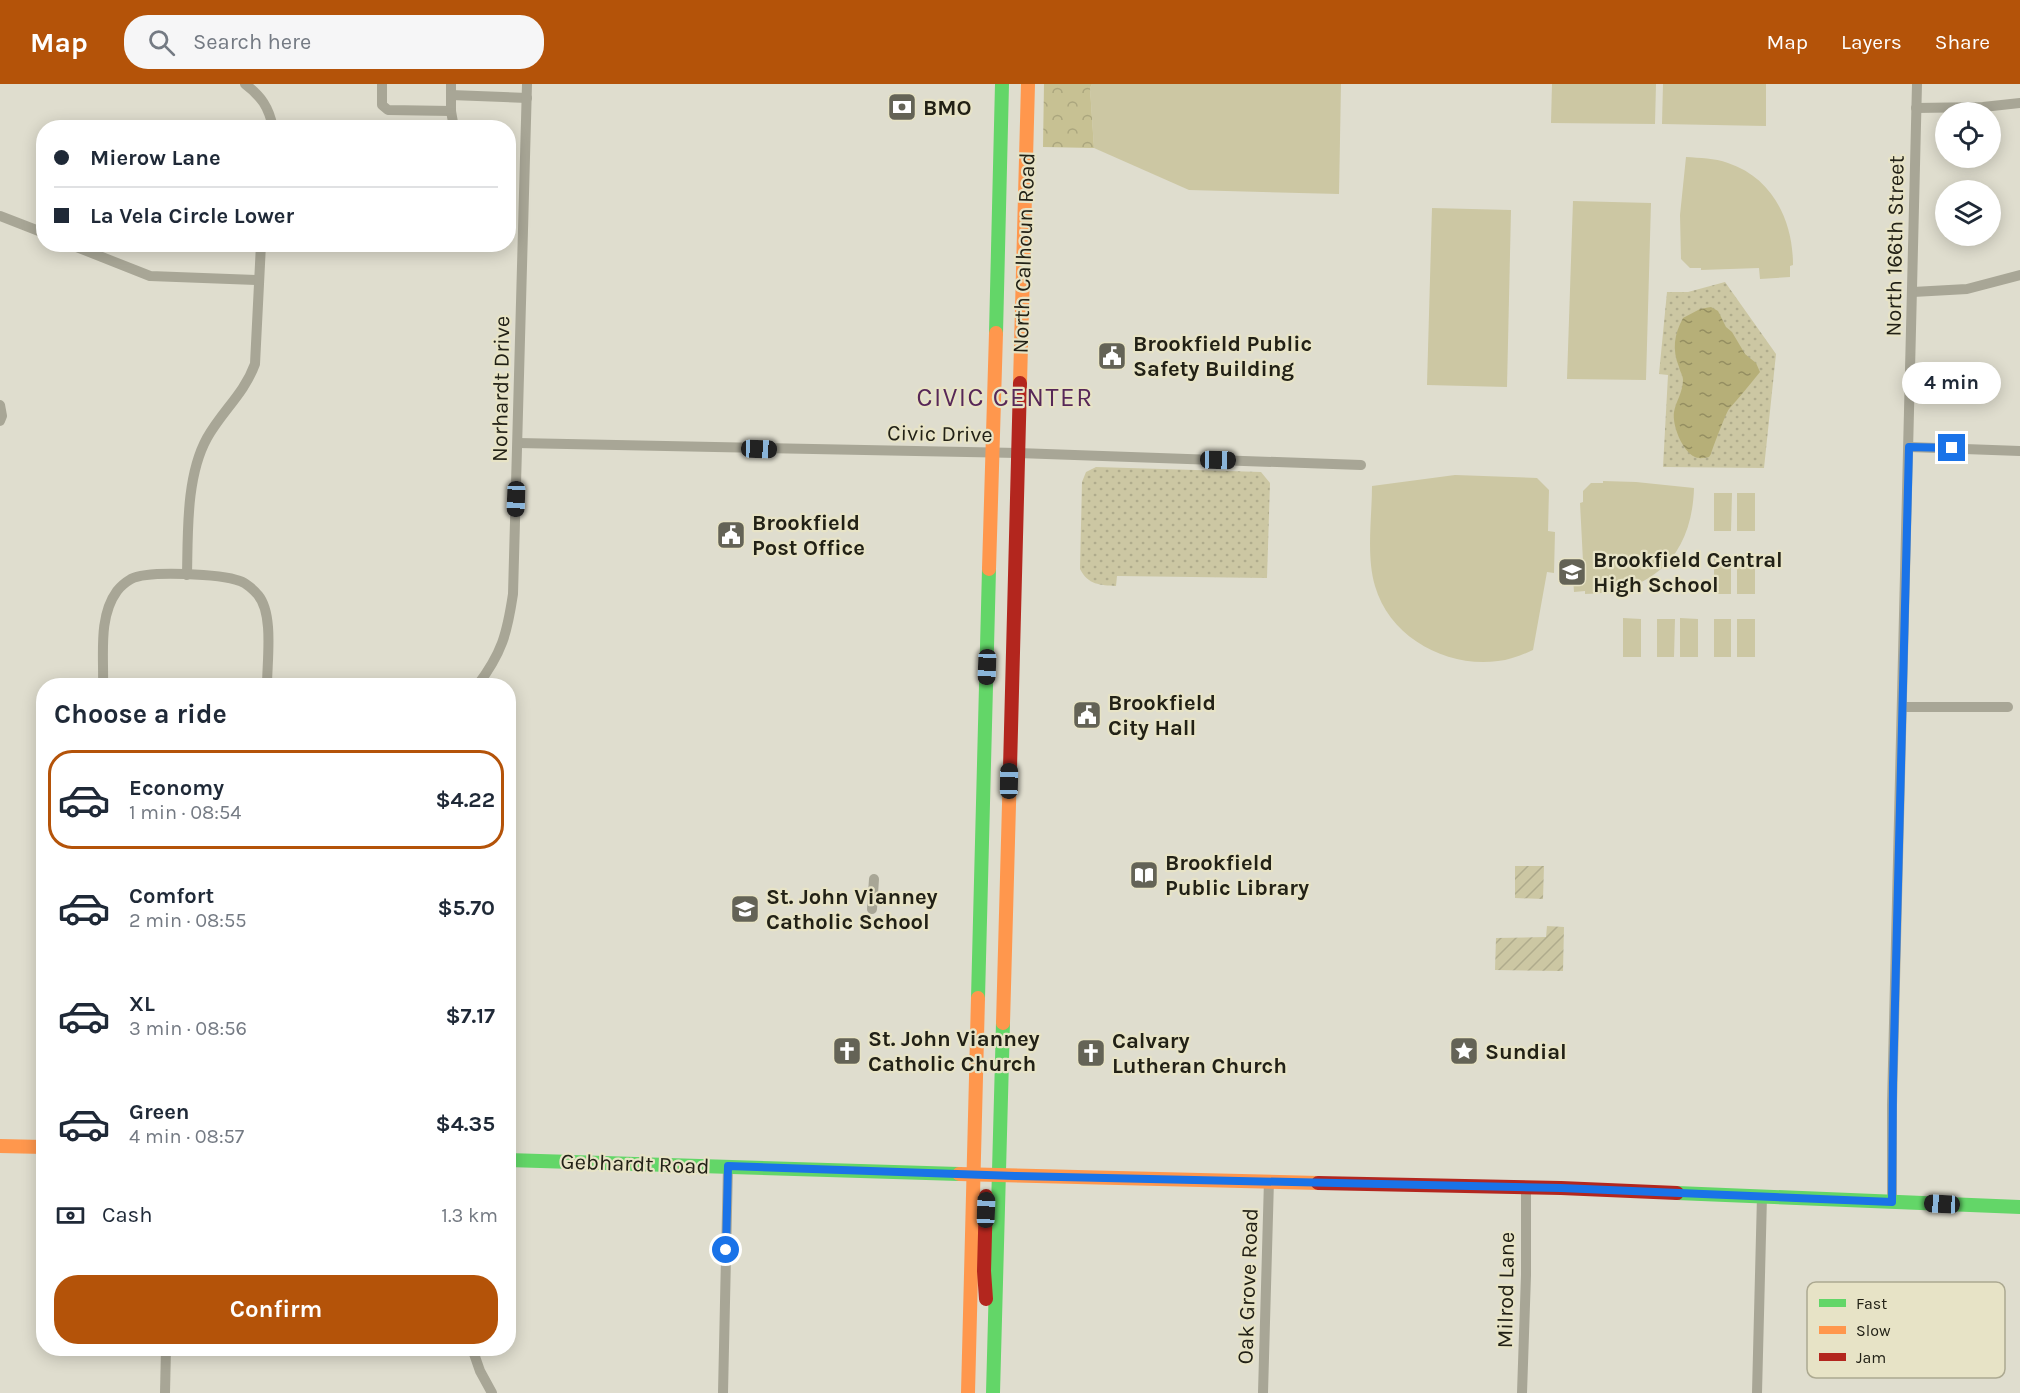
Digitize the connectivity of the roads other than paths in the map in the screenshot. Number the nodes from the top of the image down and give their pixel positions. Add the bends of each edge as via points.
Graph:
1 (245, 84) edge
2 (382, 84) edge
3 (527, 84) edge
4 (1002, 84) edge
5 (1028, 84) edge
6 (1917, 84) edge
7 (451, 89) edge
8 (527, 98) junction
9 (2020, 103) edge
10 (1916, 108) junction
11 (451, 111) junction
12 (272, 120) edge
13 (453, 120) edge
14 (0, 216) edge
15 (36, 230) edge
16 (89, 252) edge
17 (261, 252) edge
18 (2020, 274) edge
19 (259, 280) junction
20 (1913, 292) junction
21 (0, 405) edge
22 (0, 421) edge
23 (518, 442) junction
24 (1909, 447) junction
25 (2020, 451) edge
26 (993, 453) junction
27 (1018, 453) junction
28 (1361, 465) dead end
29 (186, 575) junction
30 (103, 678) edge
31 (267, 678) edge
32 (483, 678) edge
33 (1903, 707) junction
34 (2008, 707) dead end
35 (874, 879) dead end
36 (872, 909) dead end
37 (978, 1028) junction
38 (0, 1146) edge
39 (36, 1147) edge
40 (516, 1160) edge
41 (728, 1166) junction
42 (975, 1173) junction
43 (998, 1175) junction
44 (1269, 1180) junction
45 (1526, 1187) junction
46 (1762, 1196) junction
47 (1892, 1202) junction
48 (2020, 1207) edge
49 (166, 1356) edge
50 (475, 1356) edge
51 (994, 1356) junction
52 (487, 1391) edge
53 (165, 1393) edge
54 (723, 1393) edge
55 (968, 1393) edge
56 (993, 1393) edge
57 (1263, 1393) edge
58 (1521, 1393) edge
59 (1757, 1393) edge

1 - 12 street via 259,94
2 - 11 street via 382,105 388,110
3 - 8 street, Norhardt Drive
4 - 26 main road, North Calhoun Road
5 - 27 main road, North Calhoun Road
6 - 10 street, North 166th Street
7 - 8 street
7 - 11 street
8 - 23 street, Norhardt Drive
9 - 10 street
10 - 20 street, North 166th Street
11 - 13 street
14 - 15 street
16 - 19 street via 150,276
17 - 19 street
18 - 20 street via 1967,289
19 - 29 street via 255,364 248,383 206,441 195,468
20 - 24 street, North 166th Street
21 - 22 street
23 - 26 street, Civic Drive
23 - 32 street, Norhardt Drive via 513,594 508,628 500,653
24 - 25 street
24 - 33 street, North 166th Street
26 - 27 street, Civic Drive
26 - 37 main road, North Calhoun Road
27 - 28 street, Civic Drive
27 - 43 main road, North Calhoun Road
29 - 30 street via 147,575 131,579 118,590 107,608
29 - 31 street via 243,582 259,596 267,614
33 - 34 street
33 - 47 street, North 166th Street
35 - 36 street
37 - 42 main road, North Calhoun Road
37 - 43 main road via 987,1066 987,1162 989,1170
38 - 39 main road
40 - 41 main road, Gebhardt Road
41 - 42 main road, Gebhardt Road
41 - 54 street
42 - 43 main road, Gebhardt Road
42 - 51 main road via 986,1182 984,1271
42 - 55 main road, North Calhoun Road
43 - 44 main road, Gebhardt Road
43 - 51 main road, North Calhoun Road
44 - 45 main road, Gebhardt Road
44 - 57 street, Oak Grove Road
45 - 46 main road, Gebhardt Road
45 - 58 street, Milrod Lane
46 - 47 main road, Gebhardt Road
46 - 59 street
47 - 48 main road, Gebhardt Road
49 - 53 street
50 - 52 street
51 - 56 main road, North Calhoun Road

